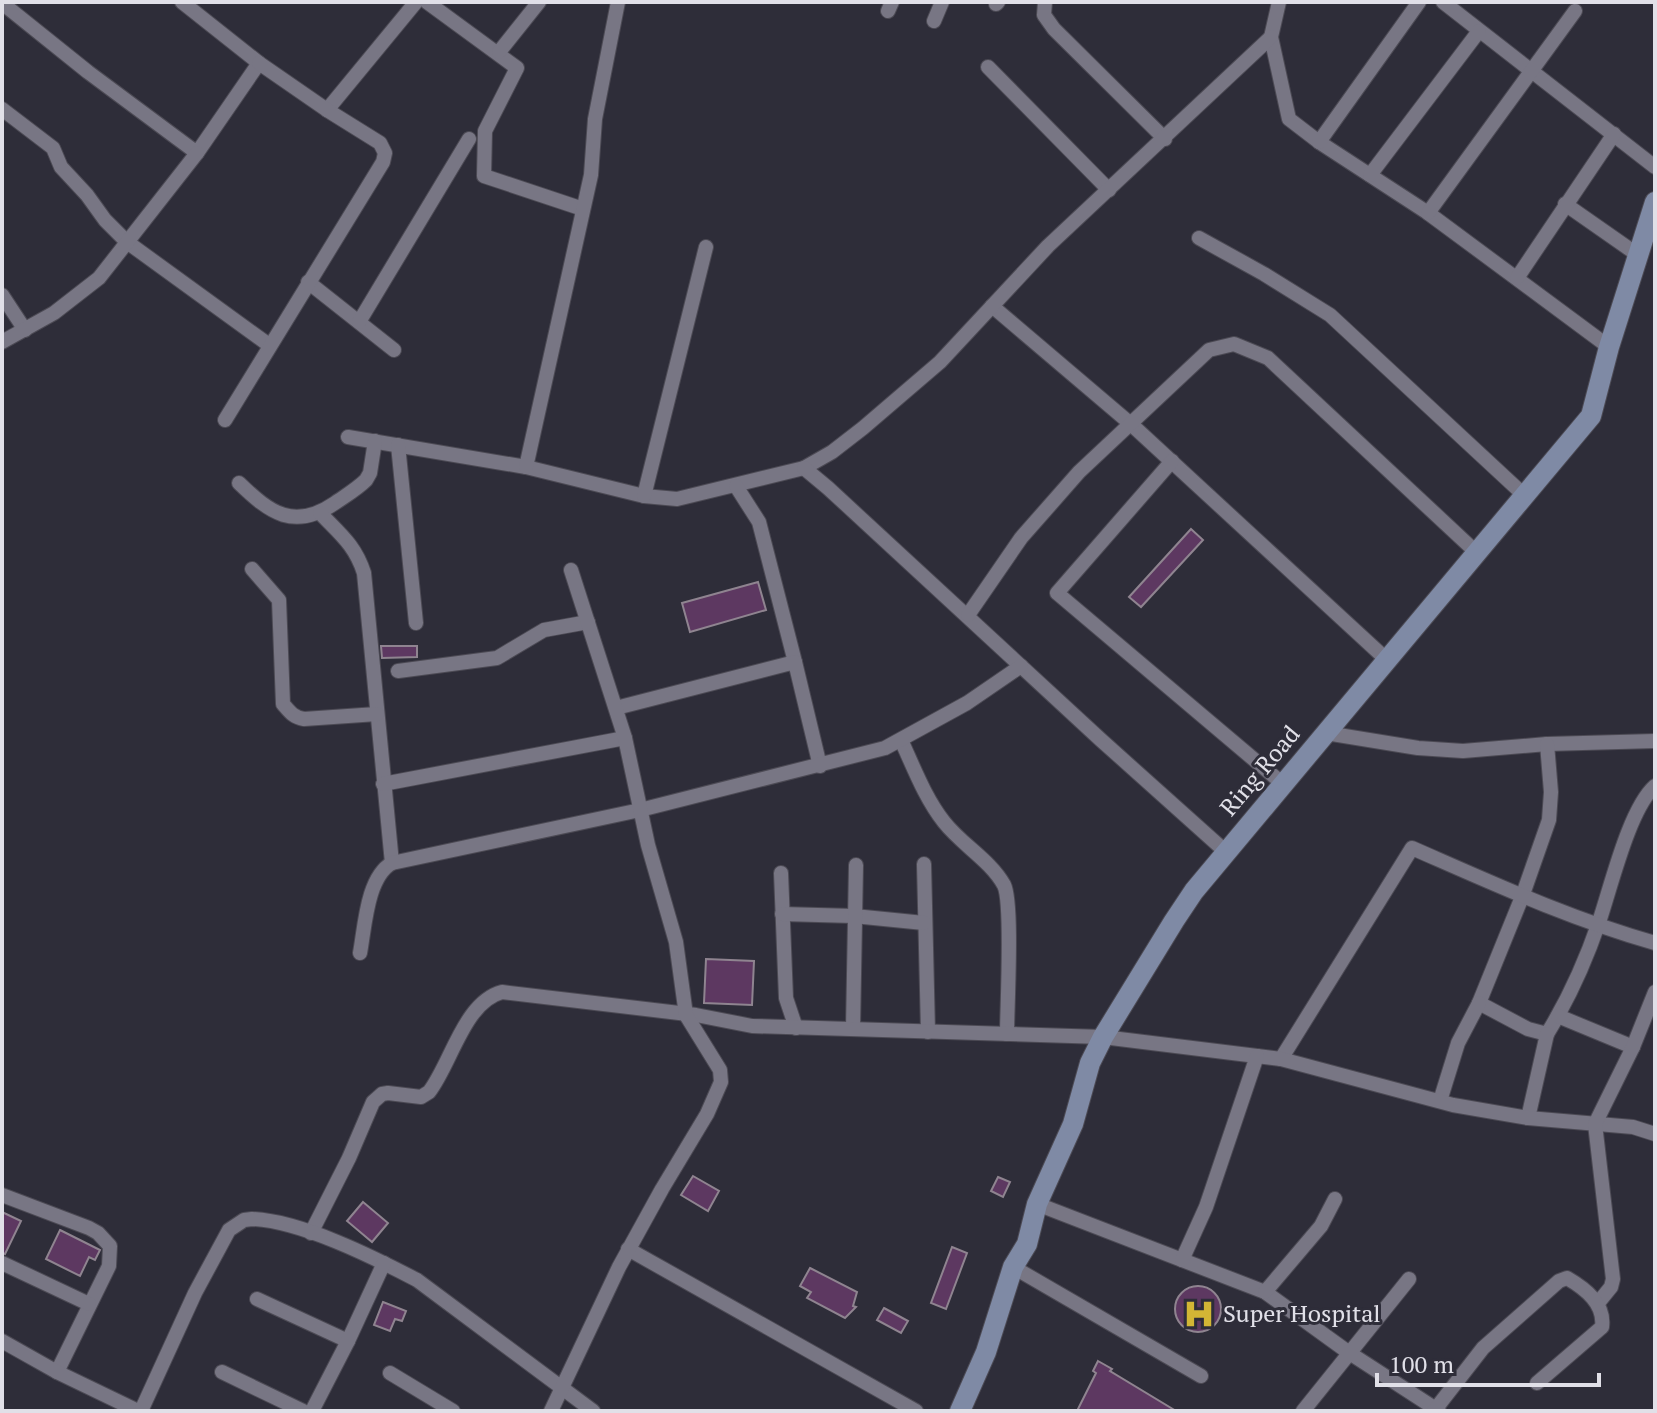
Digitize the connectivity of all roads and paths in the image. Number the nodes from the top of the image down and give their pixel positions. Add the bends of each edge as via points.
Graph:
1 (182, 2) edge
2 (539, 2) edge
3 (618, 2) edge
4 (942, 2) edge
5 (1045, 2) edge
6 (1279, 2) edge
7 (1419, 2) edge
8 (1443, 2) edge
9 (2, 3) edge
10 (426, 3) edge
11 (1575, 11) dead end
12 (934, 21) dead end
13 (1479, 31) junction
14 (1271, 37) junction
15 (499, 52) junction
16 (259, 63) junction
17 (988, 67) dead end
18 (1530, 71) junction
19 (2, 109) edge
20 (327, 110) junction
21 (1614, 134) junction
22 (469, 139) dead end
23 (1165, 139) junction
24 (1319, 142) junction
25 (197, 153) junction
26 (1655, 167) edge
27 (1370, 175) junction
28 (1109, 190) junction
29 (1655, 202) edge
30 (1565, 204) junction
31 (583, 209) junction
32 (1428, 213) junction
33 (1199, 238) dead end
34 (127, 242) junction
35 (706, 247) dead end
36 (1638, 255) junction
37 (1517, 278) junction
38 (308, 282) junction
39 (2, 295) edge
40 (992, 306) junction
41 (359, 322) junction
42 (25, 330) junction
43 (2, 342) edge
44 (269, 345) junction
45 (1609, 347) junction
46 (394, 350) dead end
47 (225, 420) dead end
48 (1132, 425) junction
49 (348, 437) dead end
50 (375, 441) junction
51 (398, 445) junction
52 (1172, 461) junction
53 (526, 467) junction
54 (804, 468) junction
55 (239, 483) dead end
56 (736, 486) junction
57 (1524, 495) junction
58 (644, 496) junction
59 (320, 513) junction
60 (1477, 553) junction
61 (252, 569) dead end
62 (571, 570) dead end
63 (968, 615) junction
64 (588, 622) junction
65 (416, 623) dead end
66 (1387, 660) junction
67 (795, 662) junction
68 (1021, 666) junction
69 (398, 671) dead end
70 (616, 708) junction
71 (377, 714) junction
72 (1326, 733) junction
73 (625, 738) junction
74 (901, 740) junction
75 (1655, 741) edge
76 (1547, 744) junction
77 (820, 766) junction
78 (383, 784) junction
79 (1283, 784) junction
80 (1655, 786) edge
81 (640, 810) junction
82 (1226, 852) junction
83 (392, 863) junction
84 (924, 864) dead end
85 (856, 865) dead end
86 (781, 873) dead end
87 (1522, 897) junction
88 (782, 914) junction
89 (854, 916) junction
90 (924, 923) junction
91 (1597, 927) junction
92 (1655, 943) edge
93 (360, 953) dead end
94 (1655, 992) edge
95 (1479, 1003) junction
96 (686, 1015) junction
97 (1558, 1016) junction
98 (796, 1028) junction
99 (853, 1029) junction
100 (928, 1032) junction
101 (1007, 1034) junction
102 (1547, 1034) junction
103 (1103, 1037) junction
104 (1633, 1047) junction
105 (1257, 1056) junction
106 (1281, 1059) junction
107 (1440, 1101) junction
108 (1528, 1118) junction
109 (1595, 1124) junction
110 (1655, 1134) edge
111 (2, 1195) edge
112 (1335, 1199) dead end
113 (1037, 1204) junction
114 (311, 1233) junction
115 (628, 1249) junction
116 (1182, 1260) junction
117 (2, 1263) edge
118 (384, 1263) junction
119 (1013, 1267) junction
120 (1409, 1279) dead end
121 (1265, 1292) junction
122 (257, 1299) dead end
123 (1598, 1303) junction
124 (89, 1304) junction
125 (2, 1341) edge
126 (348, 1341) junction
127 (1348, 1352) junction
128 (57, 1372) junction
129 (222, 1372) dead end
130 (390, 1373) dead end
131 (1201, 1376) dead end
132 (1537, 1383) dead end
133 (564, 1387) junction
134 (1436, 1410) edge
135 (140, 1411) edge
136 (303, 1411) edge
137 (312, 1411) edge
138 (453, 1411) edge
139 (551, 1411) edge
140 (593, 1411) edge
141 (916, 1411) edge
142 (960, 1411) edge
143 (1303, 1411) edge

1 - 16 street
2 - 15 street
3 - 31 street
4 - 12 street
5 - 23 street via 1044,15 1054,29
6 - 14 street
7 - 24 street
8 - 13 street
9 - 25 street
10 - 15 street
10 - 20 street
11 - 18 street
13 - 18 street
13 - 27 street
14 - 23 street
14 - 24 street via 1289,119
15 - 31 street via 517,68 485,131 484,176
16 - 20 street
16 - 25 street
17 - 28 street
18 - 21 street
18 - 32 street
19 - 34 street via 53,148 61,167
20 - 38 street via 373,137 385,153
21 - 26 street
21 - 30 street
22 - 41 street
23 - 28 street
24 - 27 street
25 - 34 street
27 - 32 street
28 - 40 street
29 - 36 main road, Ring Road
30 - 36 street
30 - 37 street
31 - 53 street
32 - 37 street
33 - 57 street via 1330,315
34 - 42 street via 77,298
34 - 44 street
35 - 58 street
36 - 45 main road, Ring Road
37 - 45 street
38 - 41 street
38 - 44 street
39 - 42 street
40 - 48 street
40 - 54 street via 929,371 842,444
41 - 46 street
42 - 43 street
44 - 47 street
45 - 57 main road, Ring Road via 1591,416
48 - 52 street
48 - 60 street via 1209,350 1234,344 1268,358
48 - 63 street via 1079,472 1021,538
49 - 50 street
50 - 51 street
50 - 59 street via 366,480
51 - 53 street
51 - 65 street
52 - 66 street
52 - 79 street via 1057,593
53 - 58 street
54 - 56 street
54 - 63 street
55 - 59 street via 277,513 292,518
56 - 58 street via 677,499
56 - 67 street via 759,522
57 - 60 main road, Ring Road
59 - 71 street via 351,544 364,573
60 - 66 main road, Ring Road
61 - 71 street via 279,600 283,704 294,717
62 - 64 street
63 - 68 street
64 - 69 street via 544,630 497,658
64 - 70 street
66 - 72 main road, Ring Road
67 - 70 street
67 - 77 street
68 - 74 street
68 - 82 street
70 - 73 street
71 - 78 street
72 - 76 street via 1463,751
72 - 79 main road, Ring Road
73 - 78 street
73 - 81 street
74 - 77 street
74 - 101 street via 946,825 1005,886
75 - 76 street
76 - 87 street via 1549,820
77 - 81 street
78 - 83 street
79 - 82 main road, Ring Road
80 - 91 street via 1638,807
81 - 83 street
81 - 96 street via 676,942
82 - 103 main road, Ring Road via 1194,891
83 - 93 street via 375,878
84 - 90 street
85 - 89 street
86 - 88 street
87 - 91 street
87 - 95 street
87 - 106 street via 1412,848
88 - 89 street
88 - 98 street via 786,998
89 - 90 street
89 - 99 street
90 - 100 street
91 - 92 street
91 - 97 street
94 - 104 street
95 - 102 street
95 - 107 street via 1458,1043
96 - 98 street
96 - 114 street via 496,994 473,1015 429,1092 421,1097 382,1094 373,1102
96 - 115 street via 720,1070 721,1082
97 - 102 street
97 - 104 street
98 - 99 street
99 - 100 street
100 - 101 street
101 - 103 street
102 - 108 street
103 - 105 street
103 - 113 main road, Ring Road via 1073,1124
104 - 109 street
105 - 106 street
105 - 116 street via 1206,1207
106 - 107 street
107 - 108 street
108 - 109 street
109 - 110 street
109 - 123 street via 1613,1279
111 - 124 street via 89,1228 110,1246 109,1266
112 - 121 street via 1321,1226
113 - 116 street
113 - 119 main road, Ring Road via 1027,1244
114 - 118 street
114 - 135 street via 252,1219 229,1230
115 - 133 street
115 - 141 street
116 - 121 street
117 - 124 street
118 - 126 street
118 - 133 street via 417,1280
119 - 131 street
119 - 142 main road, Ring Road via 986,1352
120 - 127 street
121 - 127 street
122 - 126 street
123 - 132 street via 1602,1327
123 - 134 street via 1567,1278 1559,1281 1483,1348
124 - 128 street
125 - 128 street
126 - 137 street
127 - 134 street
127 - 143 street
128 - 135 street
129 - 136 street
130 - 138 street
133 - 139 street
133 - 140 street

